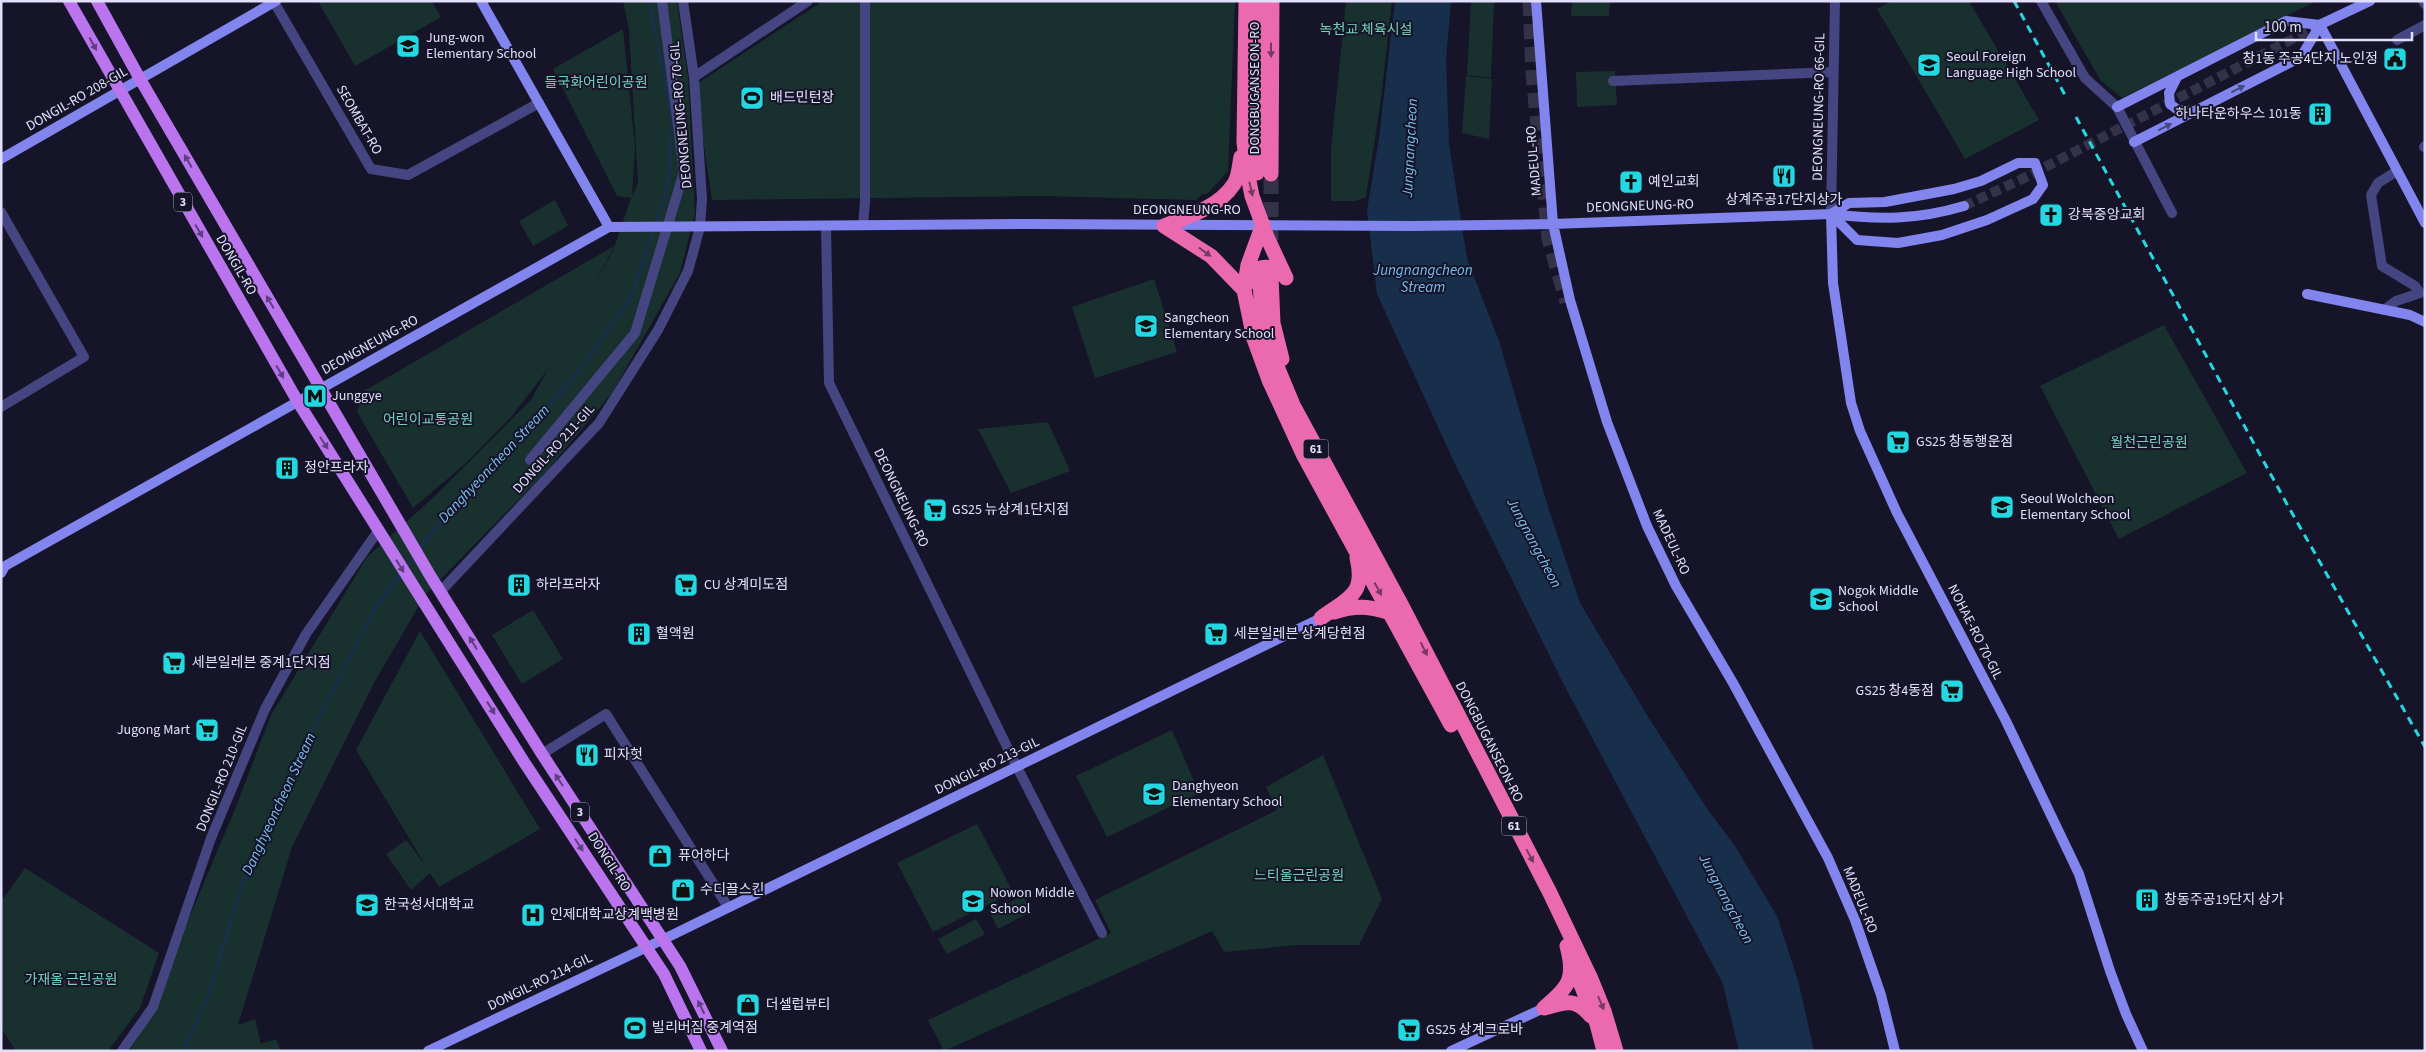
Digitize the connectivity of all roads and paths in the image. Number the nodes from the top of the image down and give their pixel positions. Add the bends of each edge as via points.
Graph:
1 (69, 1) edge
2 (96, 1) edge
3 (481, 1) edge
4 (662, 1) edge
5 (683, 1) edge
6 (808, 1) edge
7 (865, 1) edge
8 (1246, 1) edge
9 (1260, 1) edge
10 (1272, 1) edge
11 (1835, 1) edge
12 (2041, 1) edge
13 (2370, 1) edge
14 (276, 2) edge
15 (1537, 3) edge
16 (2320, 25) junction
17 (2425, 25) edge
18 (2310, 30) tunnel mouth
19 (2396, 40) dead end
20 (1833, 72) junction
21 (2178, 76) junction
22 (694, 78) junction
23 (140, 79) junction
24 (1613, 80) dead end
25 (119, 91) junction
26 (539, 103) junction
27 (2117, 107) junction
28 (2195, 111) junction
29 (1244, 142) junction
30 (2134, 142) junction
31 (1, 158) edge
32 (2397, 171) junction
33 (1964, 206) tunnel mouth
34 (1, 212) edge
35 (2172, 213) dead end
36 (1830, 214) junction
37 (2425, 223) edge
38 (1263, 224) junction
39 (1553, 224) junction
40 (863, 225) junction
41 (700, 226) junction
42 (826, 226) junction
43 (1164, 226) junction
44 (608, 227) junction
45 (1244, 290) junction
46 (2307, 294) dead end
47 (2384, 310) junction
48 (2425, 322) edge
49 (322, 388) junction
50 (298, 402) junction
51 (1, 407) edge
52 (1299, 417) junction
53 (530, 460) dead end
54 (1313, 471) junction
55 (1350, 508) junction
56 (381, 535) junction
57 (1358, 538) junction
58 (2, 566) edge
59 (441, 591) junction
60 (1391, 613) junction
61 (1321, 618) junction
62 (542, 754) junction
63 (1017, 767) junction
64 (1491, 782) junction
65 (728, 907) junction
66 (1558, 910) junction
67 (1102, 932) dead end
68 (664, 939) junction
69 (647, 947) junction
70 (1572, 964) junction
71 (1544, 1008) junction
72 (1597, 1024) junction
73 (122, 1051) edge
74 (428, 1051) edge
75 (701, 1051) edge
76 (722, 1051) edge
77 (1452, 1051) edge
78 (1604, 1051) edge
79 (1616, 1051) edge
80 (1895, 1051) edge
81 (2144, 1051) edge

1 -> 25 main road, DONGIL-RO / 3
2 - 23 main road, DONGIL-RO / 3
3 - 26 main road
4 - 53 street via 684,172 636,333
5 - 22 street, DEONGNEUNG-RO 70-GIL
6 - 22 street
7 - 40 street
8 - 29 highway
10 -> 9 highway, DONGBUGANSEON-RO via 1264,174
11 - 20 street, DEONGNEUNG-RO 66-GIL
12 - 27 street via 2085,78
13 - 16 main road
14 - 23 main road, DONGIL-RO 208-GIL
14 - 26 street, SEOMBAT-RO via 371,169 408,175
15 - 39 main road, MADEUL-RO
16 - 18 main road
16 - 21 main road via 2286,20
28 -> 16 main road via 2301,57
16 - 32 main road
17 - 19 street
20 - 24 street
20 - 36 street, DEONGNEUNG-RO 66-GIL
21 - 27 main road
21 - 28 main road via 2170,94 2170,104 2178,110
22 - 41 street, DEONGNEUNG-RO 70-GIL via 702,199
23 - 25 main road, DONGIL-RO 208-GIL
49 -> 23 main road, DONGIL-RO / 3
25 - 31 main road, DONGIL-RO 208-GIL
25 -> 50 main road, DONGIL-RO / 3
26 - 44 main road
27 - 30 street
30 -> 28 main road
29 -> 38 highway via 1249,187
29 - 43 highway via 1234,184 1218,200 1196,214
30 - 35 street
32 - 37 main road
32 - 47 street via 2378,183 2371,195 2382,266 2415,286 2420,293 2396,301
33 - 36 main road, DEONGNEUNG-RO via 1936,215 1906,219
34 - 51 street via 84,357
36 - 36 main road via 1857,240 1898,243 1942,235 1987,220 2033,199 2043,185 2035,163 2018,163 1981,181 1954,189 1885,202 1849,203
36 - 39 main road, DEONGNEUNG-RO
36 - 81 main road, NOHAE-RO 70-GIL via 1833,282 1851,403 1860,431 2079,874 2113,979
38 - 39 main road, DEONGNEUNG-RO
38 - 43 main road, DEONGNEUNG-RO
38 - 45 highway via 1248,265
38 - 45 highway via 1286,278 1273,267 1262,267 1252,271
39 - 80 main road, MADEUL-RO via 1570,300 1599,396 1644,518 1676,586 1828,858 1855,920 1881,995
40 - 42 main road, DEONGNEUNG-RO
40 - 43 main road, DEONGNEUNG-RO
41 - 42 main road, DEONGNEUNG-RO
41 - 44 main road, DEONGNEUNG-RO
41 - 59 street, DONGIL-RO 211-GIL via 688,271 658,330 599,423
42 - 63 street, DEONGNEUNG-RO via 829,383
43 -> 45 highway via 1211,256
44 - 49 main road, DEONGNEUNG-RO
45 - 54 highway via 1254,339 1269,380
46 - 47 main road
47 - 48 main road via 2410,315
49 - 50 main road, DEONGNEUNG-RO
49 - 59 main road, DONGIL-RO / 3
50 -> 56 main road, DONGIL-RO / 3
50 - 58 main road, DEONGNEUNG-RO
52 - 54 highway
52 - 55 highway, DONGBUGANSEON-RO / 61
52 - 55 highway, DONGBUGANSEON-RO / 61 via 1263,333 1265,279 1285,368
54 - 57 highway
55 - 57 highway, DONGBUGANSEON-RO / 61
56 -> 69 main road, DONGIL-RO / 3 via 524,762
56 - 73 street, DONGIL-RO 210-GIL via 306,634 265,709 212,838 154,1007
57 -> 60 highway
57 - 61 highway via 1359,586
57 -> 64 highway, DONGBUGANSEON-RO / 61 via 1402,606
62 -> 59 main road, DONGIL-RO / 3
60 - 61 highway via 1371,606 1351,607
60 - 64 highway via 1457,735
61 - 63 main road, DONGIL-RO 213-GIL
62 - 65 street via 606,714
68 -> 62 main road, DONGIL-RO / 3
63 - 65 main road, DONGIL-RO 213-GIL
63 - 67 street, DEONGNEUNG-RO
64 -> 66 highway, DONGBUGANSEON-RO / 61
65 - 68 main road, DONGIL-RO 213-GIL
66 - 70 highway
66 -> 79 highway, DONGBUGANSEON-RO / 61 via 1601,1003
68 - 69 main road, DONGIL-RO 214-GIL
76 -> 68 main road, DONGIL-RO / 3
69 - 74 main road, DONGIL-RO 214-GIL
69 - 75 main road, DONGIL-RO / 3 via 664,974
70 - 71 highway via 1570,983
70 - 72 highway
71 - 72 highway via 1562,1003 1582,1005
71 - 77 main road
72 - 78 highway

